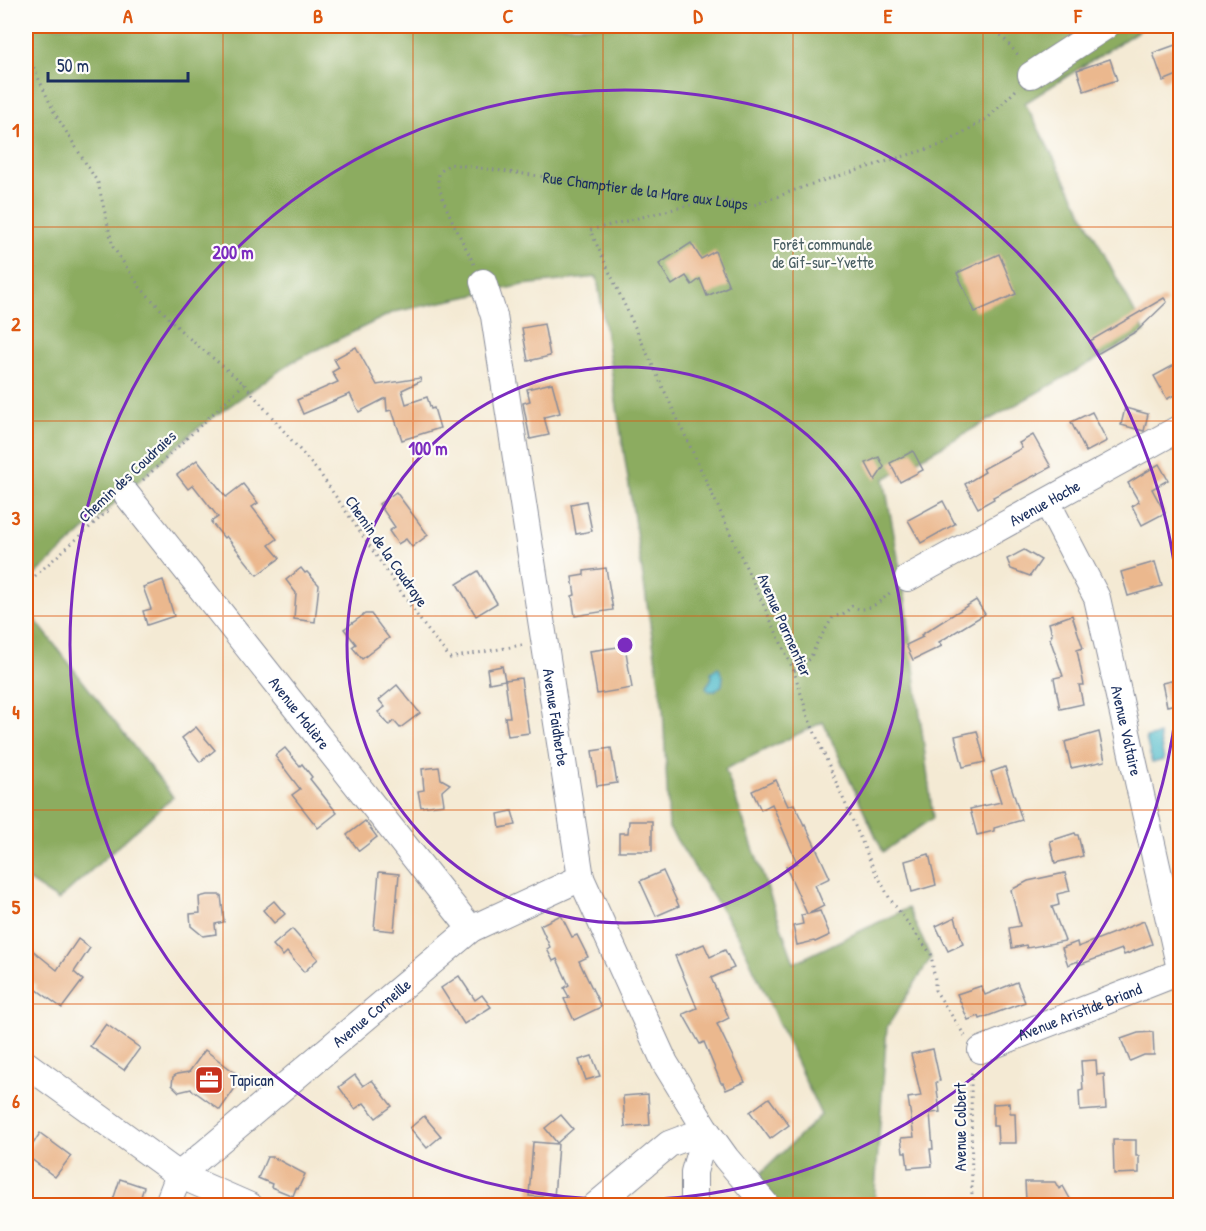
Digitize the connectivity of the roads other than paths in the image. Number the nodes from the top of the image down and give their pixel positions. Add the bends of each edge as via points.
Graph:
1 (1106, 26) edge
2 (1031, 75) road end
3 (483, 282) road end
4 (1180, 428) edge
5 (127, 495) road end
6 (1047, 502) junction
7 (908, 578) road end
8 (581, 878) junction
9 (471, 929) junction
10 (1180, 971) edge
11 (981, 1050) road end
12 (26, 1064) edge
13 (706, 1130) junction
14 (179, 1175) junction
15 (167, 1206) edge
16 (250, 1206) edge
17 (595, 1206) edge
18 (694, 1206) edge
19 (767, 1206) edge

1 - 2 street
3 - 8 street, Avenue Faidherbe via 494,316
4 - 6 street, Avenue Hoche
5 - 9 street, Avenue Molière
6 - 7 street, Avenue Hoche
6 - 10 street, Avenue Voltaire via 1097,598
8 - 9 street, Avenue Corneille
8 - 13 street, Avenue Faidherbe via 665,1063
9 - 14 street, Avenue Corneille
10 - 11 street, Avenue Aristide Briand
12 - 14 street
13 - 17 street via 669,1144
13 - 18 street via 694,1172
13 - 19 street, Avenue Faidherbe
14 - 15 street
14 - 16 street

